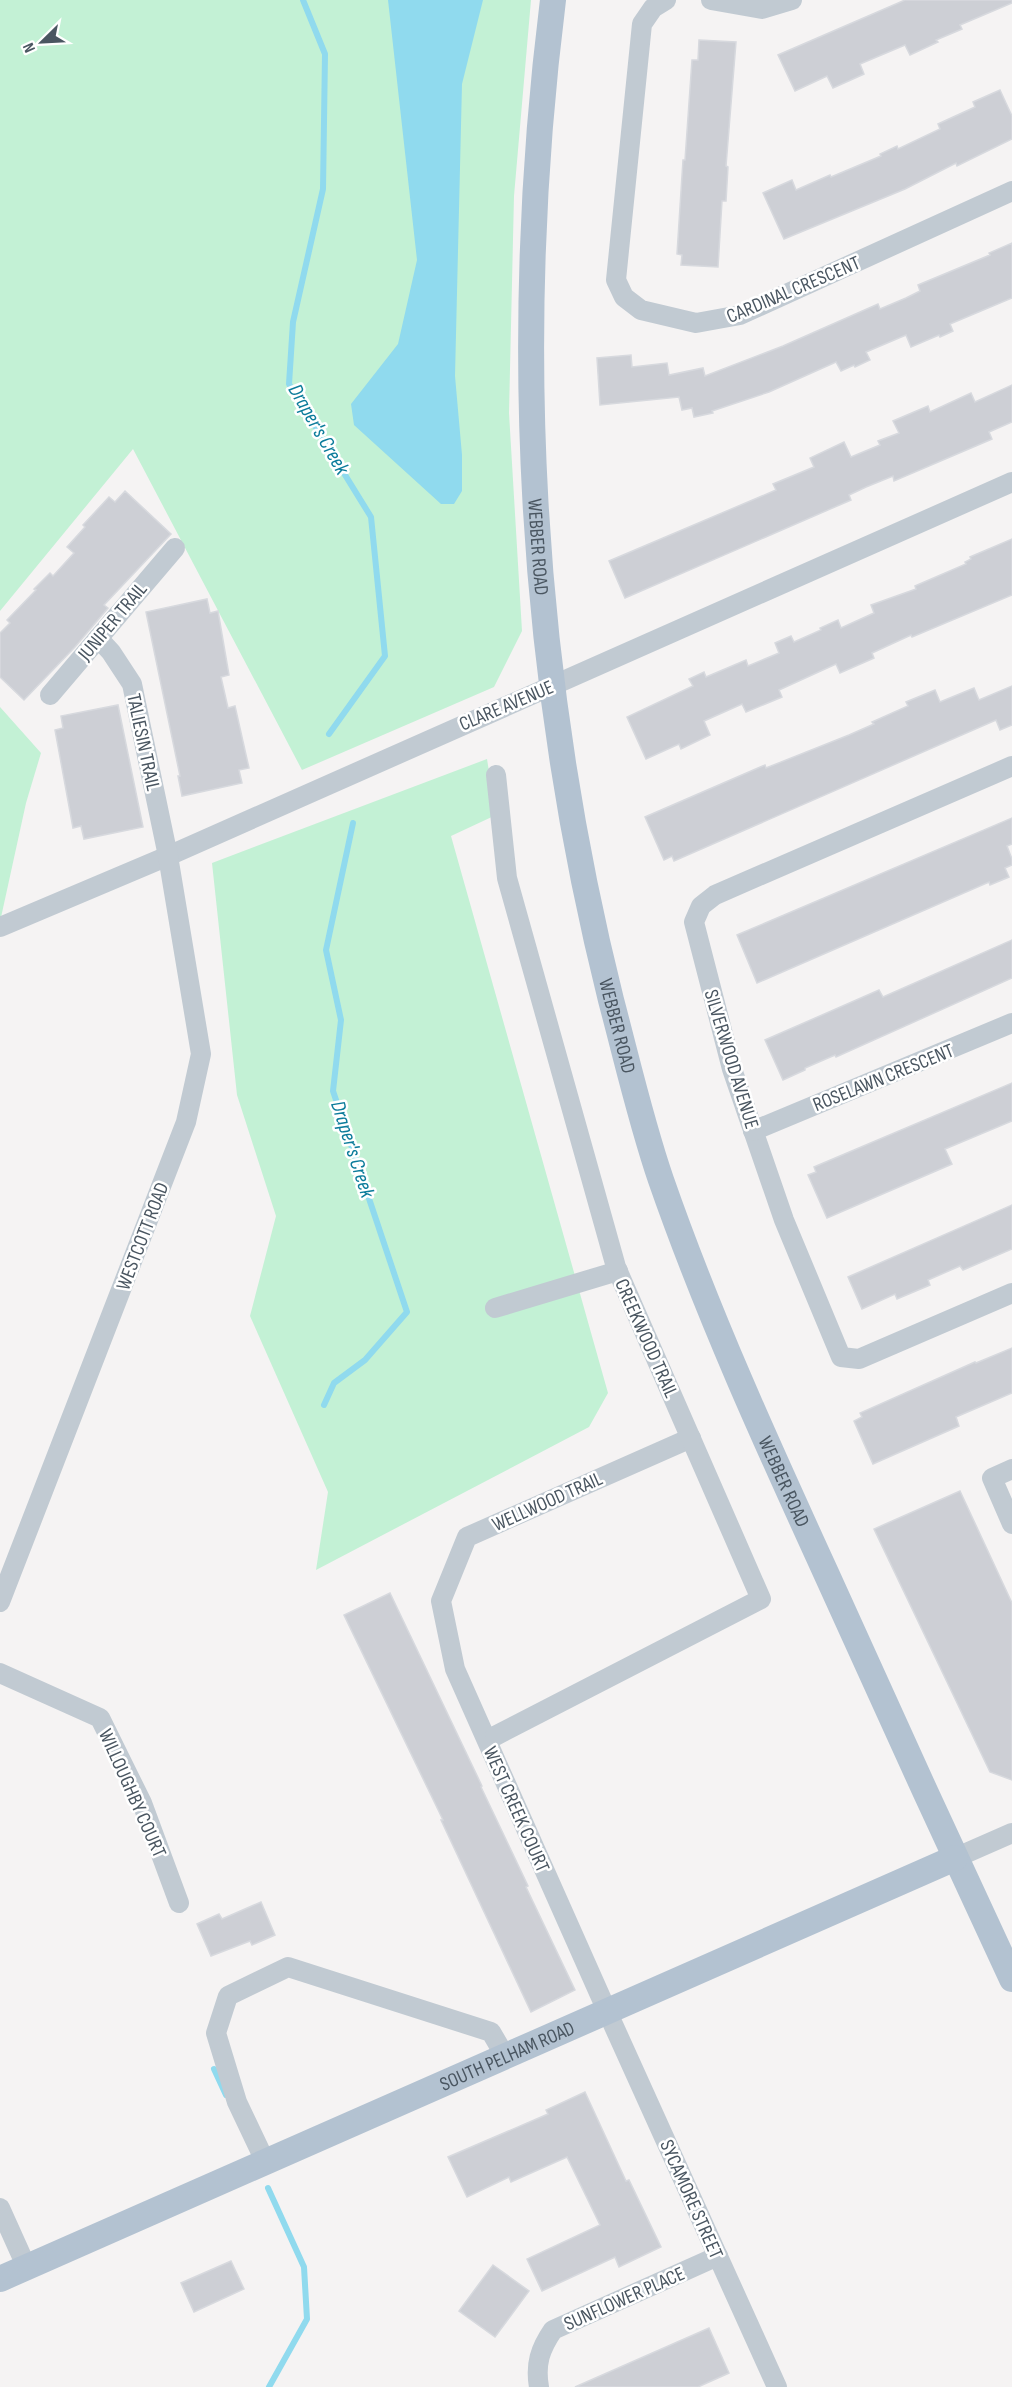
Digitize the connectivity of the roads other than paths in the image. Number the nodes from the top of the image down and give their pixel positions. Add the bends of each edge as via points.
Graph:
1 (553, 0) edge
2 (666, 0) edge
3 (711, 0) edge
4 (792, 0) edge
5 (1012, 191) edge
6 (1012, 482) edge
7 (175, 548) dead end
8 (98, 638) junction
9 (552, 686) junction
10 (50, 695) dead end
11 (1012, 766) edge
12 (496, 775) dead end
13 (168, 856) junction
14 (0, 927) edge
15 (1012, 1023) edge
16 (753, 1131) junction
17 (618, 1271) junction
18 (1012, 1293) edge
19 (495, 1308) dead end
20 (691, 1438) junction
21 (1012, 1469) edge
22 (1012, 1524) edge
23 (441, 1601) joint
24 (0, 1602) edge
25 (0, 1672) edge
26 (495, 1736) dead end
27 (1012, 1833) edge
28 (955, 1858) junction
29 (179, 1903) dead end
30 (1012, 1979) edge
31 (607, 2011) junction
32 (505, 2056) junction
33 (266, 2161) junction
34 (0, 2208) edge
35 (718, 2256) junction
36 (27, 2268) junction
37 (0, 2279) edge
38 (539, 2387) edge
39 (777, 2387) edge

1 - 9 main road, WEBBER ROAD via 537,149 529,360 534,498
2 - 5 street, CARDINAL CRESCENT via 653,8 642,24 616,280 624,297 641,310 696,323 740,315
3 - 4 street via 762,9
6 - 9 street, CLARE AVENUE
7 - 8 street, JUNIPER TRAIL
8 - 10 street, JUNIPER TRAIL
8 - 13 street, TALIESIN TRAIL via 132,684
9 - 13 street, CLARE AVENUE
9 - 28 main road, WEBBER ROAD via 571,816 598,947 659,1175 700,1289
11 - 16 street, SILVERWOOD AVENUE via 714,895 701,906 694,922 698,943
12 - 17 street, CREEKWOOD TRAIL via 507,878
13 - 14 street, CLARE AVENUE
13 - 24 street, WESTCOTT ROAD via 201,1054 189,1111
15 - 16 street, ROSELAWN CRESCENT
16 - 18 street, SILVERWOOD AVENUE via 784,1220 841,1357 859,1359
17 - 19 street
17 - 20 street, CREEKWOOD TRAIL
20 - 23 street, WELLWOOD TRAIL via 467,1537
20 - 26 street, CREEKWOOD TRAIL via 761,1599
21 - 22 street via 992,1478
23 - 31 street, WEST CREEK COURT via 455,1669
25 - 29 street, WILLOUGHBY COURT via 100,1718 142,1803
27 - 28 street, SOUTH PELHAM ROAD
28 - 30 main road, WEBBER ROAD
28 - 31 main road, SOUTH PELHAM ROAD
31 - 32 main road, SOUTH PELHAM ROAD
31 - 35 street, SYCAMORE STREET
32 - 33 main road, SOUTH PELHAM ROAD
32 - 33 street via 491,2032 288,1967 228,1996 216,2033 237,2102
33 - 36 main road, SOUTH PELHAM ROAD
34 - 36 street
35 - 38 street, SUNFLOWER PLACE via 553,2330 542,2347 536,2369
35 - 39 street, SYCAMORE STREET
36 - 37 main road, SOUTH PELHAM ROAD

